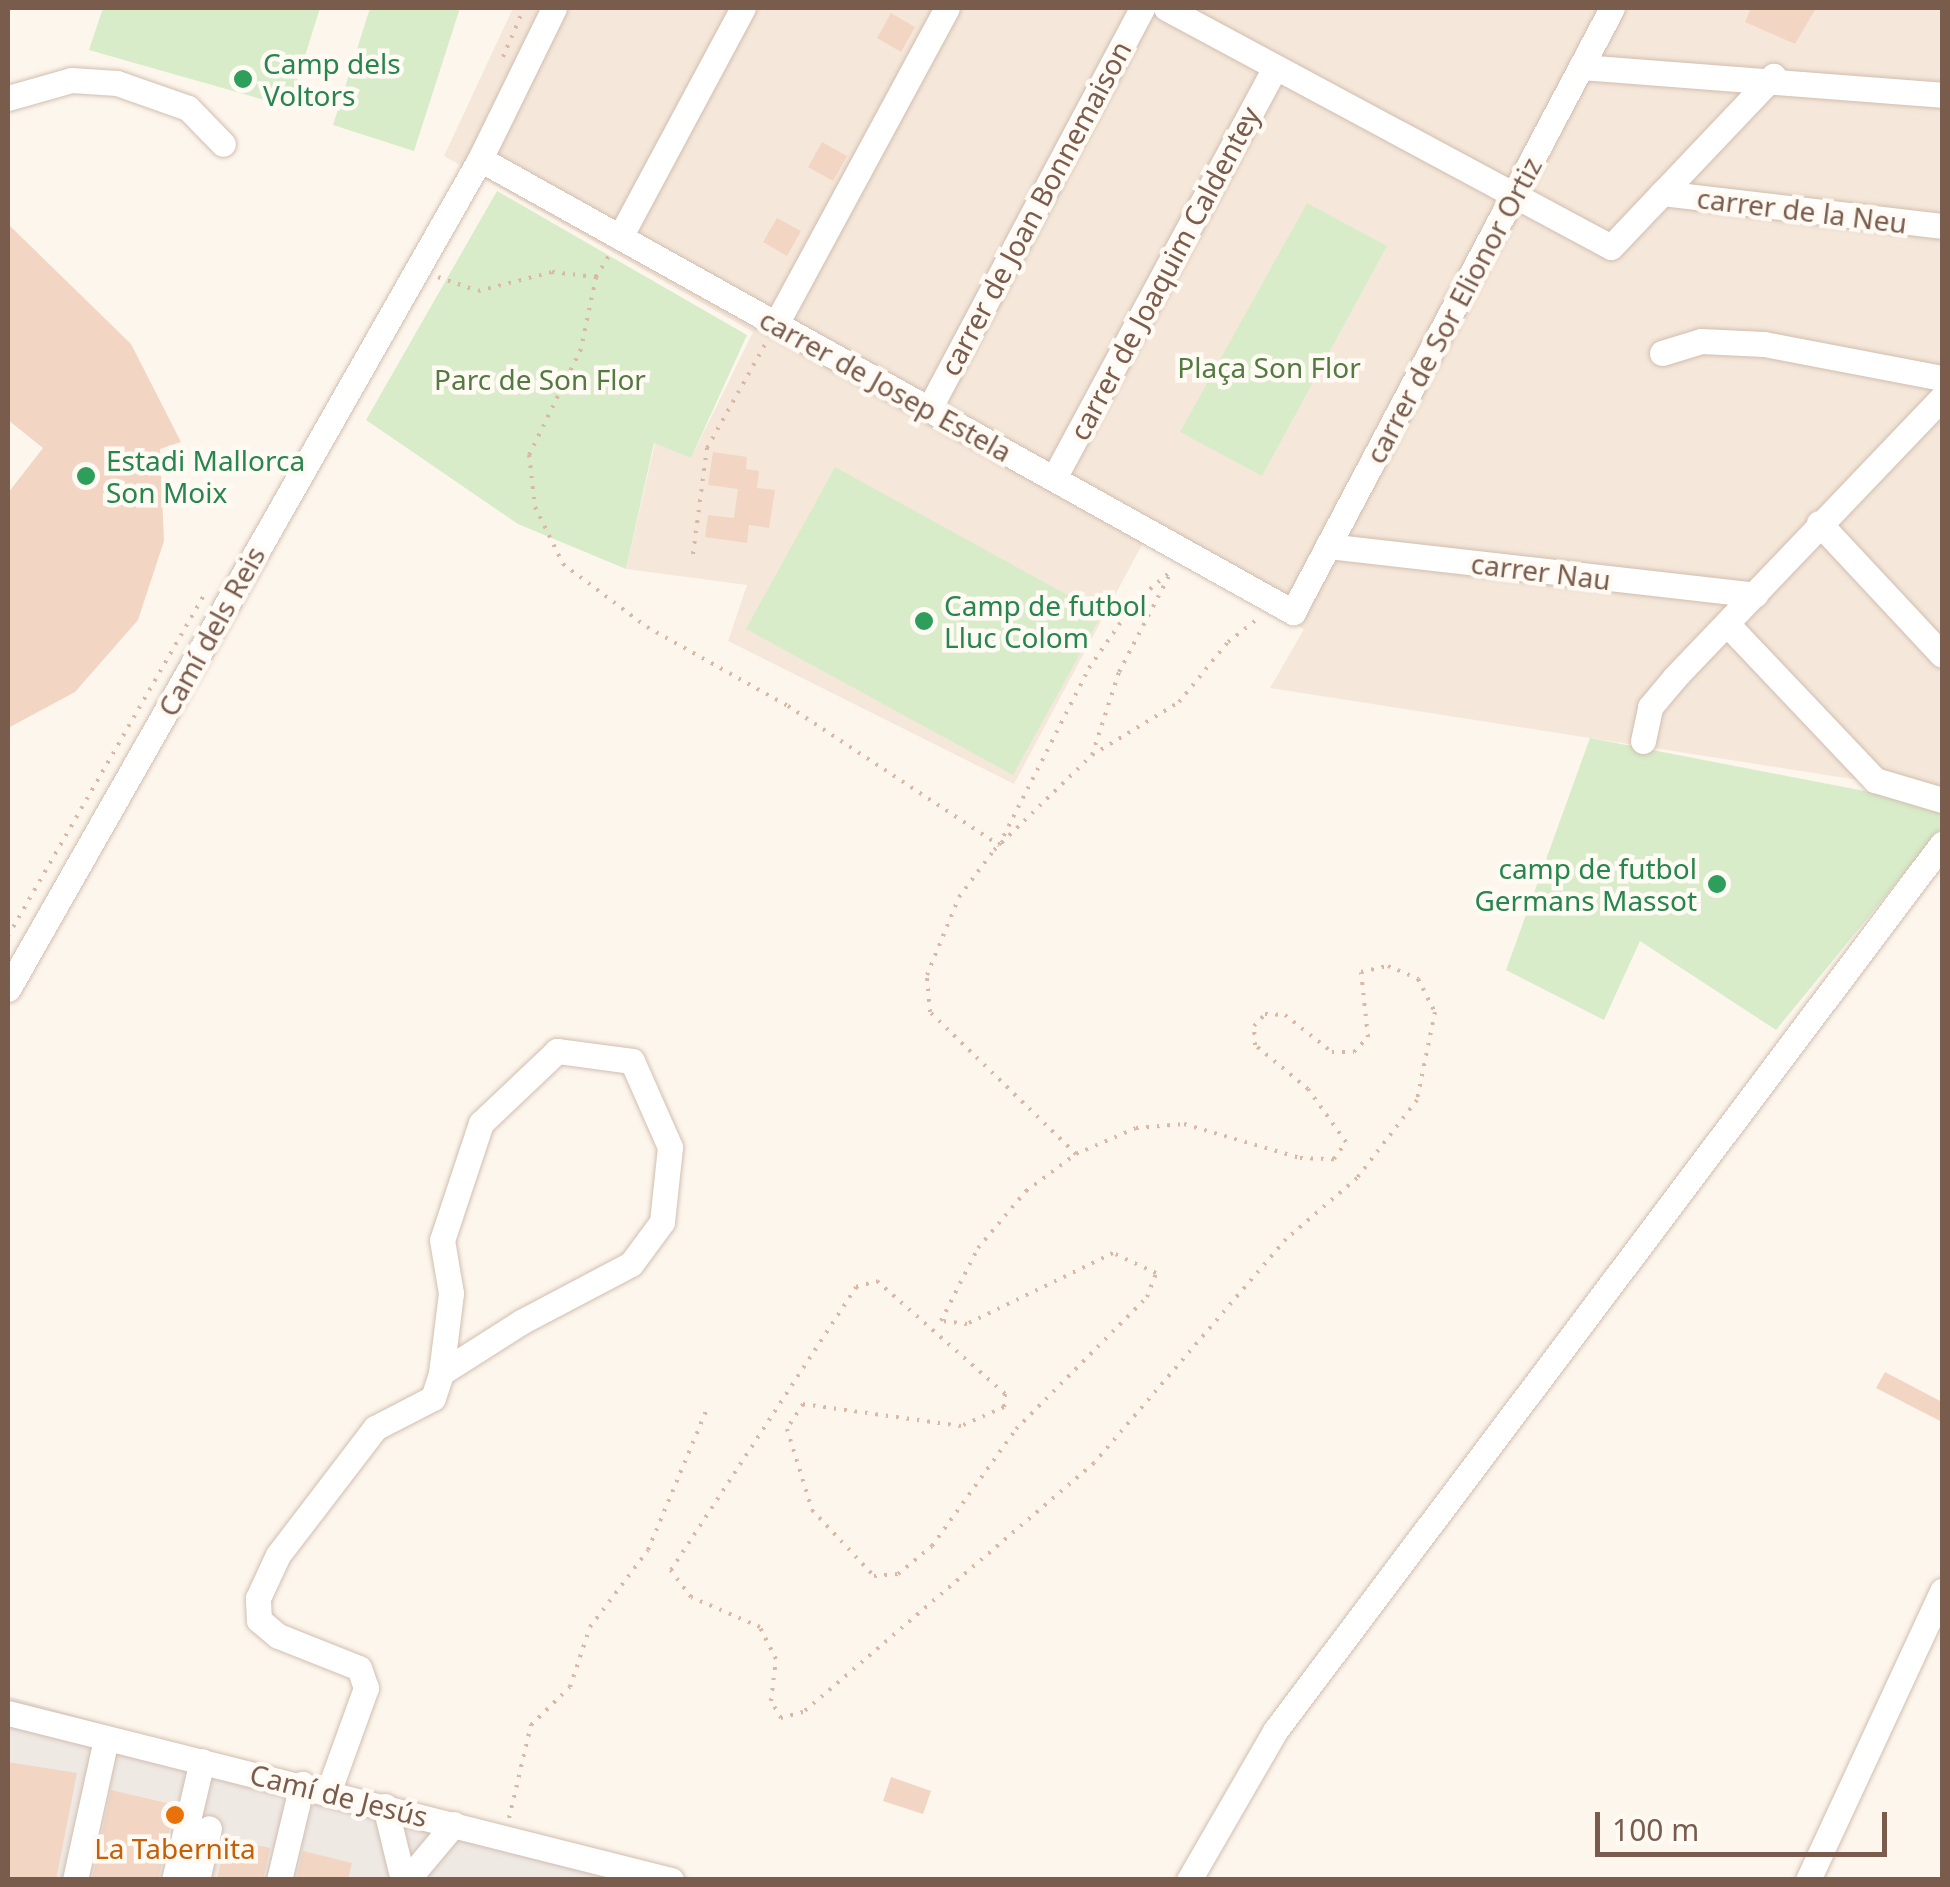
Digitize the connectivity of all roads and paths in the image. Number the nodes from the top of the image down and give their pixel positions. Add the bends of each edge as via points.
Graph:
1 (554, 8) edge
2 (742, 8) edge
3 (948, 8) edge
4 (1142, 8) edge
5 (1166, 8) edge
6 (1612, 8) edge
7 (1580, 66) junction
8 (1275, 68) junction
9 (1772, 76) junction
10 (1942, 95) edge
11 (8, 98) edge
12 (224, 144) dead end
13 (480, 159) junction
14 (1662, 193) junction
15 (1512, 198) junction
16 (1942, 226) edge
17 (620, 237) junction
18 (416, 269) junction
19 (596, 277) junction
20 (776, 324) junction
21 (1662, 353) dead end
22 (1942, 378) edge
23 (1942, 398) edge
24 (929, 409) junction
25 (1054, 478) junction
26 (1818, 523) junction
27 (1328, 546) junction
28 (692, 554) dead end
29 (1173, 559) junction
30 (1754, 595) junction
31 (1286, 608) junction
32 (1728, 625) junction
33 (1942, 654) edge
34 (1644, 742) dead end
35 (1092, 755) junction
36 (1942, 800) edge
37 (1942, 844) edge
38 (1000, 845) junction
39 (8, 990) edge
40 (1076, 1154) junction
41 (441, 1374) junction
42 (708, 1408) dead end
43 (1942, 1592) edge
44 (8, 1713) edge
45 (106, 1739) junction
46 (202, 1761) junction
47 (302, 1784) junction
48 (329, 1790) junction
49 (384, 1806) junction
50 (454, 1824) junction
51 (209, 1828) dead end
52 (504, 1836) junction
53 (75, 1880) edge
54 (174, 1880) edge
55 (197, 1880) edge
56 (279, 1880) edge
57 (405, 1880) edge
58 (671, 1880) edge
59 (1189, 1880) edge
60 (1808, 1880) edge

1 - 13 street, Camí dels Reis
2 - 17 street
3 - 20 street
4 - 24 street, carrer de Joan Bonnemaison
5 - 8 street
6 - 7 street, carrer de Sor Elionor Ortiz
7 - 9 street
7 - 15 street, carrer de Sor Elionor Ortiz
8 - 15 street
8 - 25 street, carrer de Joaquim Caldentey
9 - 10 street
9 - 14 street
11 - 12 street via 71,80 116,83 188,108
13 - 17 street, carrer de Josep Estela
13 - 18 street, Camí dels Reis
14 - 15 street via 1610,247
14 - 16 street, carrer de la Neu
15 - 27 street, carrer de Sor Elionor Ortiz
17 - 19 path
17 - 20 street, carrer de Josep Estela
18 - 19 path via 478,291 552,272
18 - 39 street, Camí dels Reis
19 - 38 path via 581,350 529,455 535,507 563,564 647,627 788,706
20 - 24 street, carrer de Josep Estela
20 - 28 path via 707,448
21 - 22 street via 1701,341 1764,344
23 - 26 street
24 - 25 street, carrer de Josep Estela
25 - 29 street, carrer de Josep Estela
26 - 30 street
26 - 33 street
27 - 30 street, carrer Nau
27 - 31 street, carrer de Sor Elionor Ortiz
29 - 31 street, carrer de Josep Estela
29 - 35 path via 1120,672
29 - 38 path via 1089,668
30 - 32 street
31 - 35 path via 1228,642 1179,702
32 - 34 street via 1650,707
32 - 36 street via 1875,780
35 - 38 path
37 - 59 street via 1275,1731
38 - 40 path via 953,913 928,975 930,1012
40 - 40 path via 1026,1191 978,1248 942,1321 950,1328 967,1324 1113,1253 1156,1272 1147,1297 1016,1429 932,1546 898,1574 874,1576 812,1510 786,1428 803,1404 961,1426 1004,1407 1005,1394 877,1281 856,1286 671,1570 690,1597 760,1628 776,1659 772,1700 782,1718 802,1712 1094,1463 1286,1240 1357,1178 1417,1100 1435,1012 1418,979 1388,966 1361,972 1368,1037 1354,1052 1332,1052 1285,1015 1265,1014 1254,1026 1255,1046 1308,1088 1346,1142 1334,1158 1300,1158 1184,1124 1136,1128
41 - 41 street via 631,1264 662,1222 670,1147 632,1061 557,1051 481,1123 442,1240 451,1293
41 - 48 street via 433,1398 375,1428 278,1555 258,1598 260,1620 278,1636 359,1668 366,1688
42 - 52 path via 648,1550 590,1627 570,1688 531,1725
43 - 60 street
44 - 45 street, Camí de Jesús
45 - 46 street, Camí de Jesús
45 - 53 street
46 - 47 street, Camí de Jesús
46 - 54 street
47 - 48 street, Camí de Jesús
47 - 56 street
48 - 49 street, Camí de Jesús
49 - 50 street, Camí de Jesús
49 - 57 street
50 - 52 street, Camí de Jesús
50 - 57 street
51 - 55 street
52 - 58 street, Camí de Jesús

